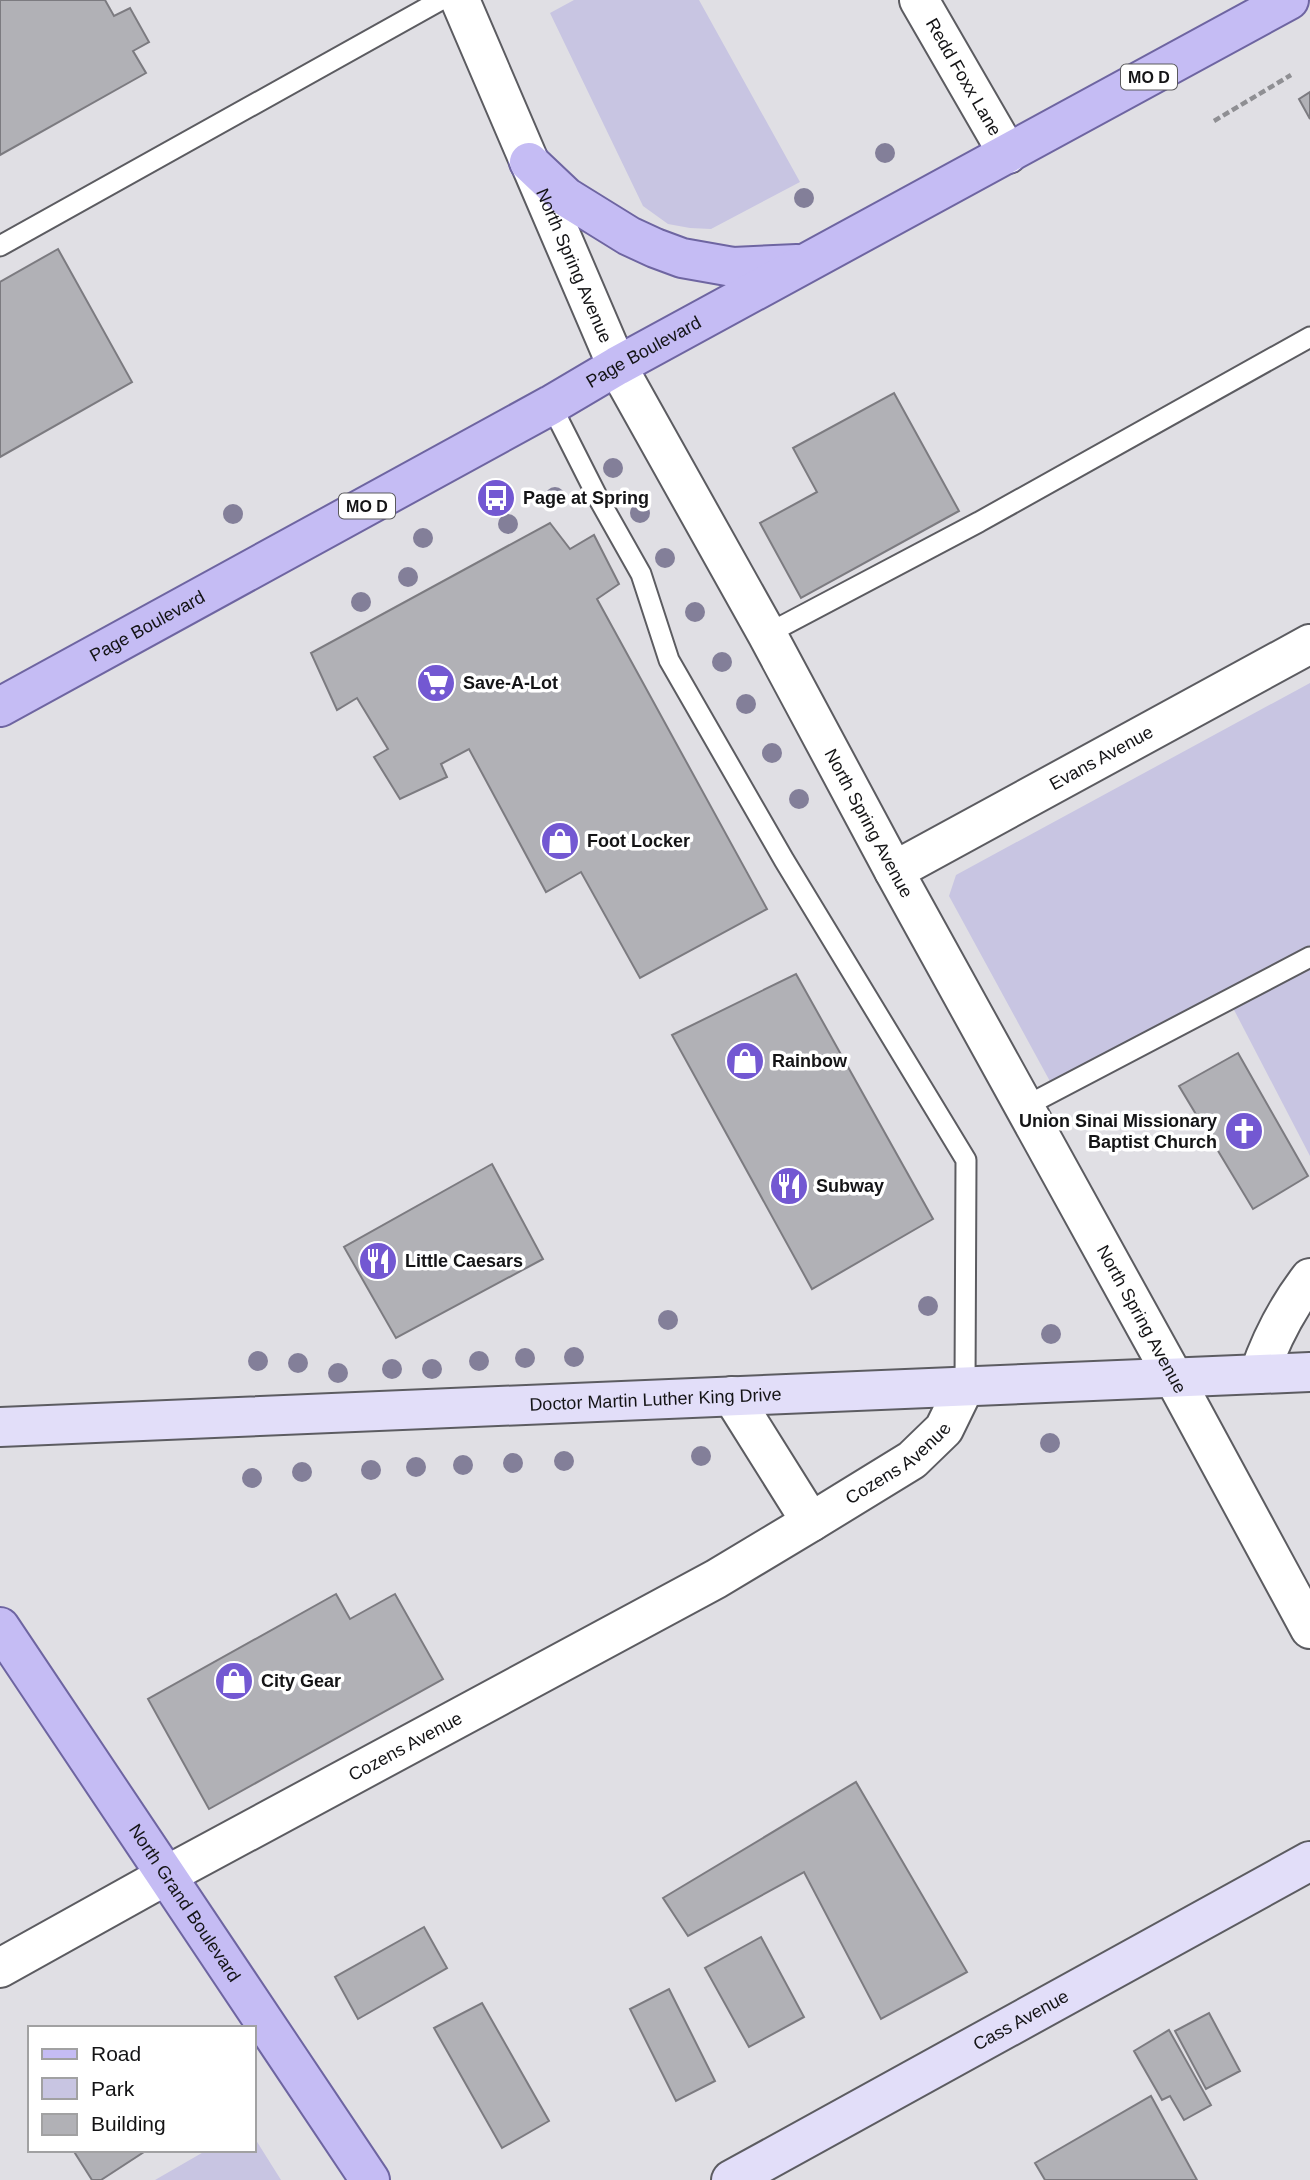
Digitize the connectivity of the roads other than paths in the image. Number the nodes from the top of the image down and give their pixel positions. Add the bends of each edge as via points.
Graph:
1 (441, 0) edge
2 (460, 0) edge
3 (919, 0) edge
4 (1289, 0) edge
5 (1008, 154) junction
6 (529, 162) junction
7 (0, 246) edge
8 (806, 264) junction
9 (1310, 337) edge
10 (617, 366) junction
11 (551, 405) junction
12 (767, 634) junction
13 (1310, 645) edge
14 (0, 707) edge
15 (894, 871) junction
16 (1310, 957) edge
17 (1024, 1107) junction
18 (1310, 1278) edge
19 (1310, 1371) edge
20 (1259, 1374) junction
21 (1174, 1378) junction
22 (965, 1386) junction
23 (732, 1396) junction
24 (0, 1427) edge
25 (811, 1522) junction
26 (0, 1627) edge
27 (1310, 1629) edge
28 (1310, 1861) edge
29 (167, 1875) junction
30 (0, 1968) edge
31 (370, 2180) edge
32 (731, 2180) edge

1 - 7 lane
2 - 6 street, North Spring Avenue
3 - 5 street, Redd Foxx Lane
4 - 5 main road, Page Boulevard / MO D
5 - 8 main road, Page Boulevard / MO D
6 - 8 main road via 588,211 629,236 682,258 733,267
6 - 10 street, North Spring Avenue
8 - 10 main road, Page Boulevard / MO D
9 - 12 lane
10 - 11 main road, Page Boulevard / MO D
10 - 12 street, North Spring Avenue
11 - 14 main road, Page Boulevard / MO D
11 - 22 lane via 641,574 669,660 966,1160
12 - 15 street, North Spring Avenue
13 - 15 street, Evans Avenue
15 - 17 street, North Spring Avenue
16 - 17 lane
17 - 21 street, North Spring Avenue
18 - 20 street via 1283,1316
19 - 20 main road, Doctor Martin Luther King Drive
20 - 21 main road, Doctor Martin Luther King Drive
21 - 22 main road, Doctor Martin Luther King Drive
21 - 27 street, North Spring Avenue
22 - 23 main road, Doctor Martin Luther King Drive
22 - 25 street, Cozens Avenue via 944,1429 912,1460
23 - 24 main road, Doctor Martin Luther King Drive
23 - 25 street
25 - 29 street, Cozens Avenue
26 - 29 main road, North Grand Boulevard
28 - 32 main road, Cass Avenue
29 - 30 street, Cozens Avenue
29 - 31 main road, North Grand Boulevard

